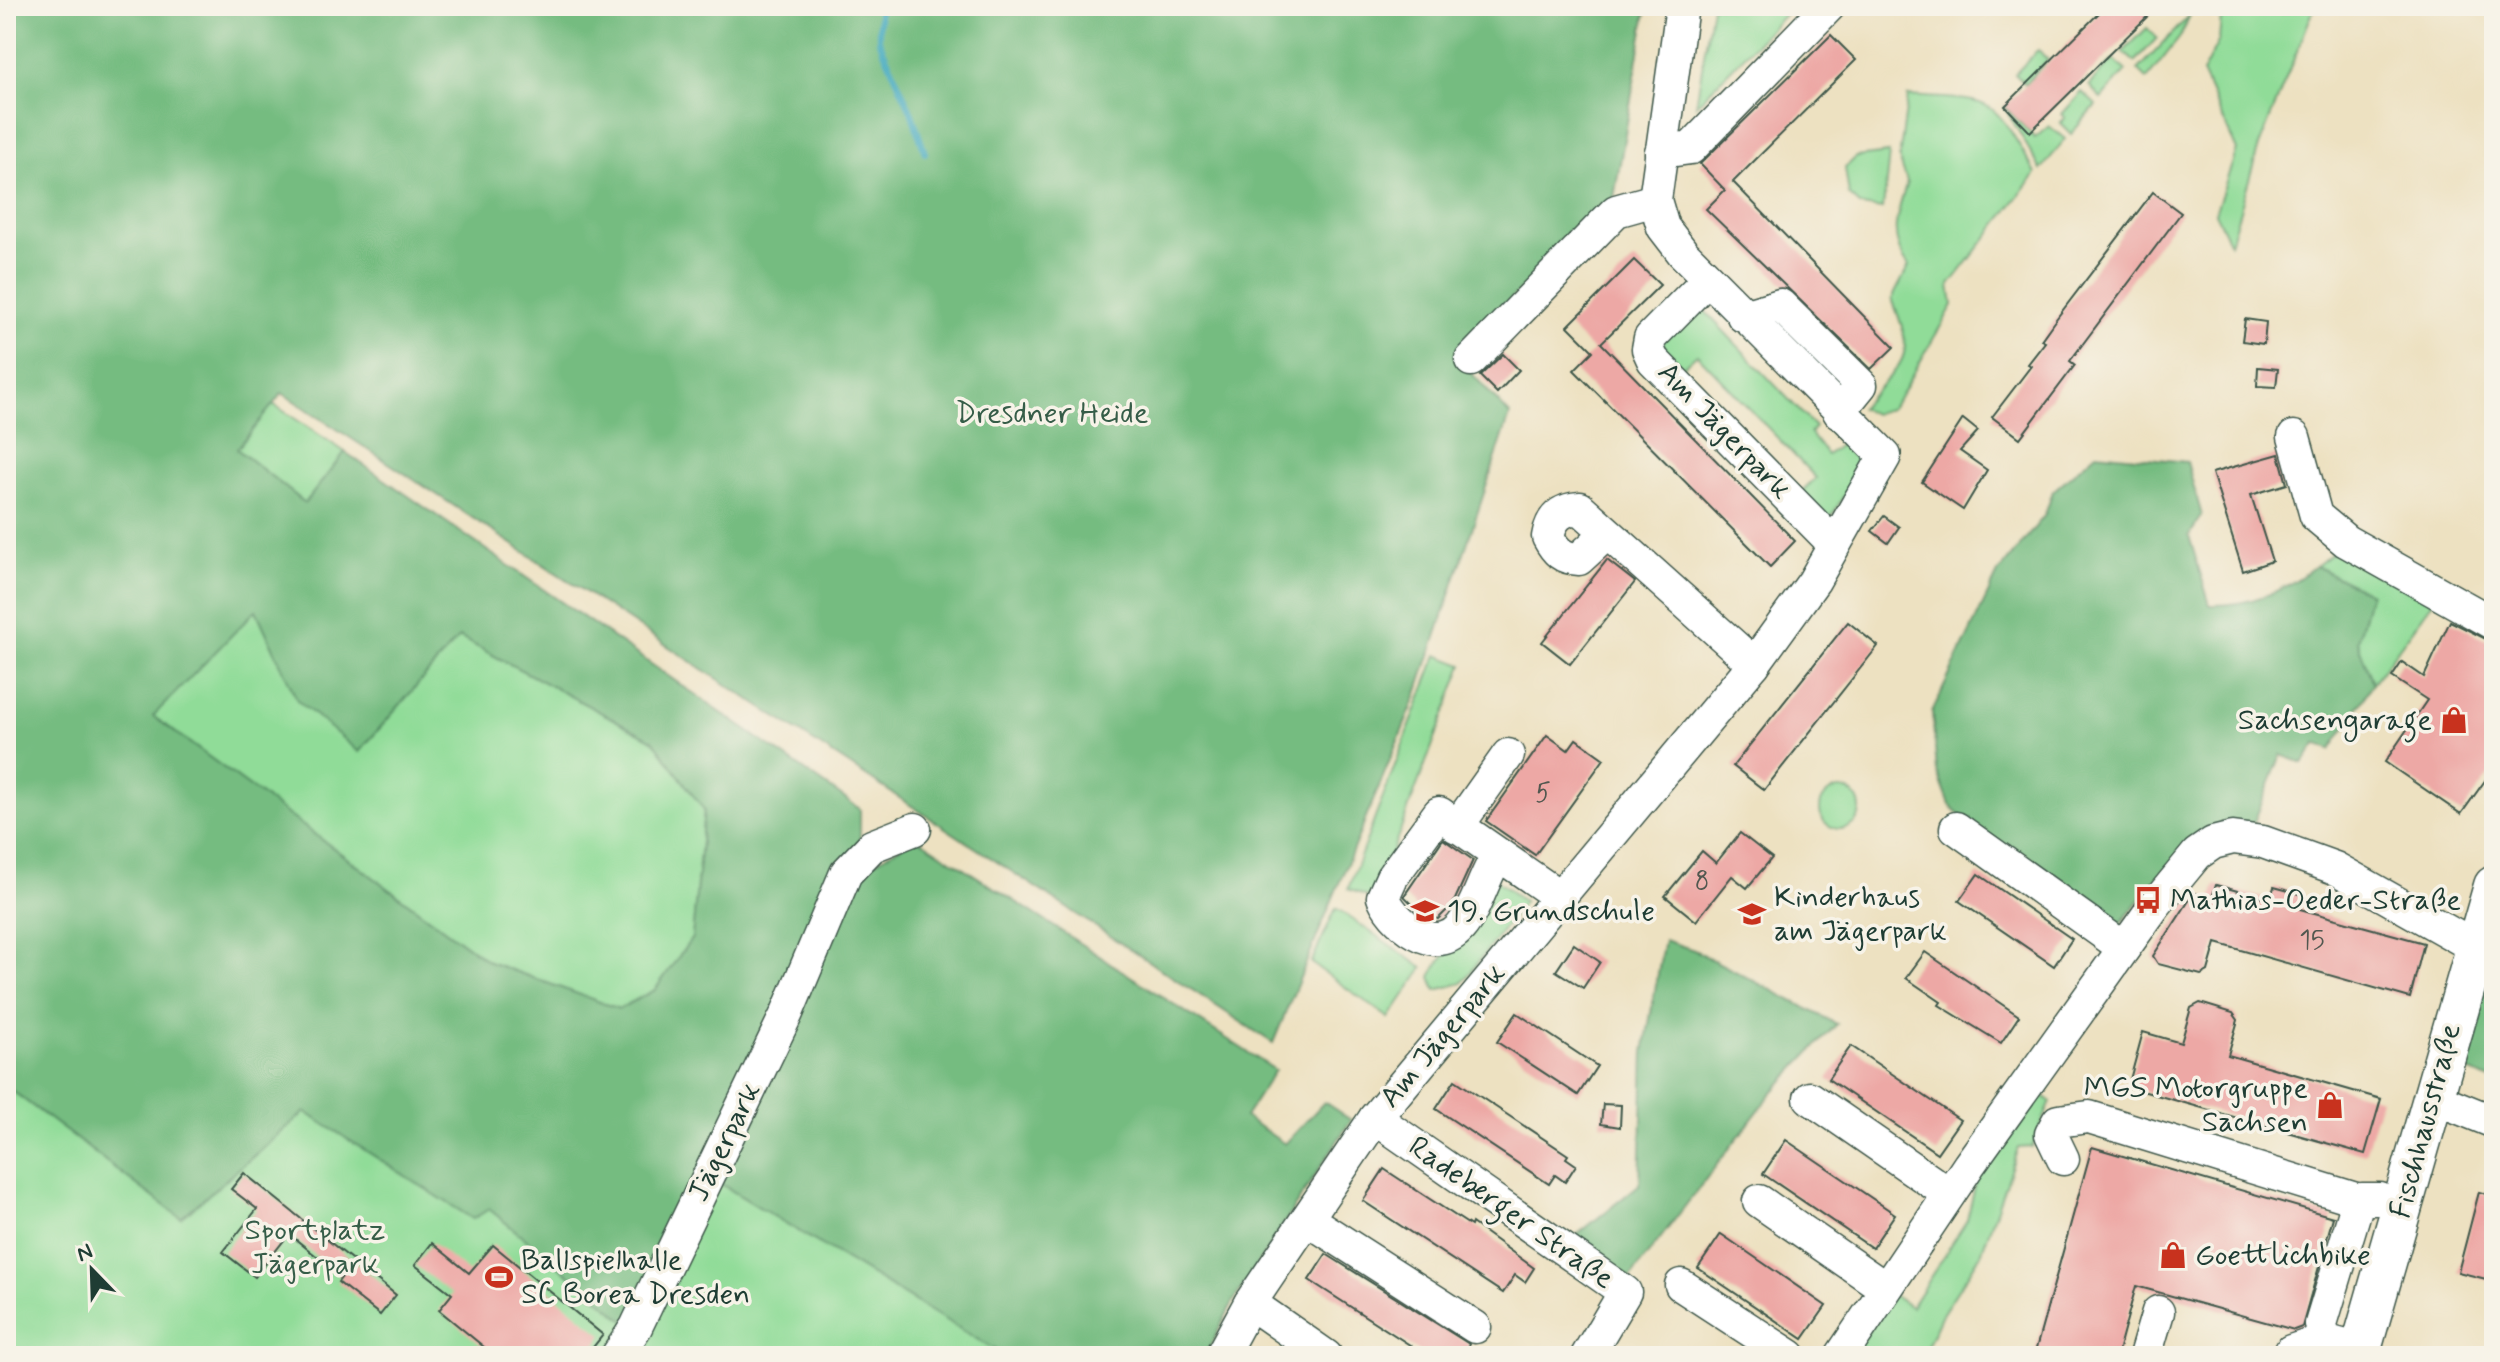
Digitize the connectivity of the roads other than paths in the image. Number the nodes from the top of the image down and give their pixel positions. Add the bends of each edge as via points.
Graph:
1 (1682, 6) edge
2 (1829, 6) edge
3 (1661, 152) junction
4 (1655, 200) junction
5 (1708, 279) junction
6 (1471, 360) dead end
7 (2294, 437) dead end
8 (1606, 534) dead end
9 (1834, 544) junction
10 (2494, 624) edge
11 (1754, 664) junction
12 (1508, 755) dead end
13 (1457, 827) junction
14 (1956, 828) dead end
15 (915, 829) dead end
16 (1498, 855) junction
17 (2494, 886) edge
18 (1560, 897) junction
19 (2475, 947) junction
20 (2124, 948) junction
21 (2432, 1097) junction
22 (1810, 1098) dead end
23 (1375, 1118) junction
24 (2494, 1122) edge
25 (2063, 1159) dead end
26 (1949, 1194) junction
27 (2359, 1200) junction
28 (1759, 1201) dead end
29 (2405, 1201) junction
30 (1307, 1219) junction
31 (1681, 1285) dead end
32 (1885, 1288) junction
33 (1250, 1303) junction
34 (2158, 1312) dead end
35 (1475, 1327) dead end
36 (2348, 1349) edge
37 (617, 1356) edge
38 (1221, 1356) edge
39 (1326, 1356) edge
40 (1587, 1356) edge
41 (1790, 1356) edge
42 (1841, 1356) edge
43 (2145, 1356) edge
44 (2289, 1356) edge

1 - 3 street
2 - 3 street via 1691,148
3 - 4 street
4 - 5 street, Am Jägerpark via 1663,227
4 - 6 street via 1616,211
5 - 9 street, Am Jägerpark via 1885,456
5 - 9 street, Am Jägerpark via 1650,338 1653,360
7 - 10 street via 2316,516 2346,541
8 - 11 street
9 - 11 street, Am Jägerpark
11 - 18 street, Am Jägerpark
12 - 13 street
13 - 16 street
13 - 16 street via 1439,813 1384,892 1393,914 1418,934 1451,939
14 - 20 street
15 - 37 street, Jägerpark via 872,846 846,873 787,1013 636,1327
16 - 18 street
17 - 19 main road, Fischhausstraße
18 - 23 street, Am Jägerpark
19 - 20 street via 2335,868 2263,842 2233,838 2197,854
19 - 21 main road, Fischhausstraße
20 - 26 street
21 - 24 street
21 - 29 main road, Fischhausstraße
22 - 26 street
23 - 30 street, Am Jägerpark
23 - 40 street, Radeberger Straße via 1625,1292
25 - 27 street via 2051,1134 2058,1121 2089,1117
26 - 32 street
27 - 29 street
27 - 36 street via 2321,1324
28 - 32 street
29 - 36 main road, Fischhausstraße
30 - 33 street, Am Jägerpark
30 - 35 street
31 - 41 street
32 - 42 street
33 - 38 street, Am Jägerpark
33 - 39 street
34 - 43 street
36 - 44 street via 2291,1351

